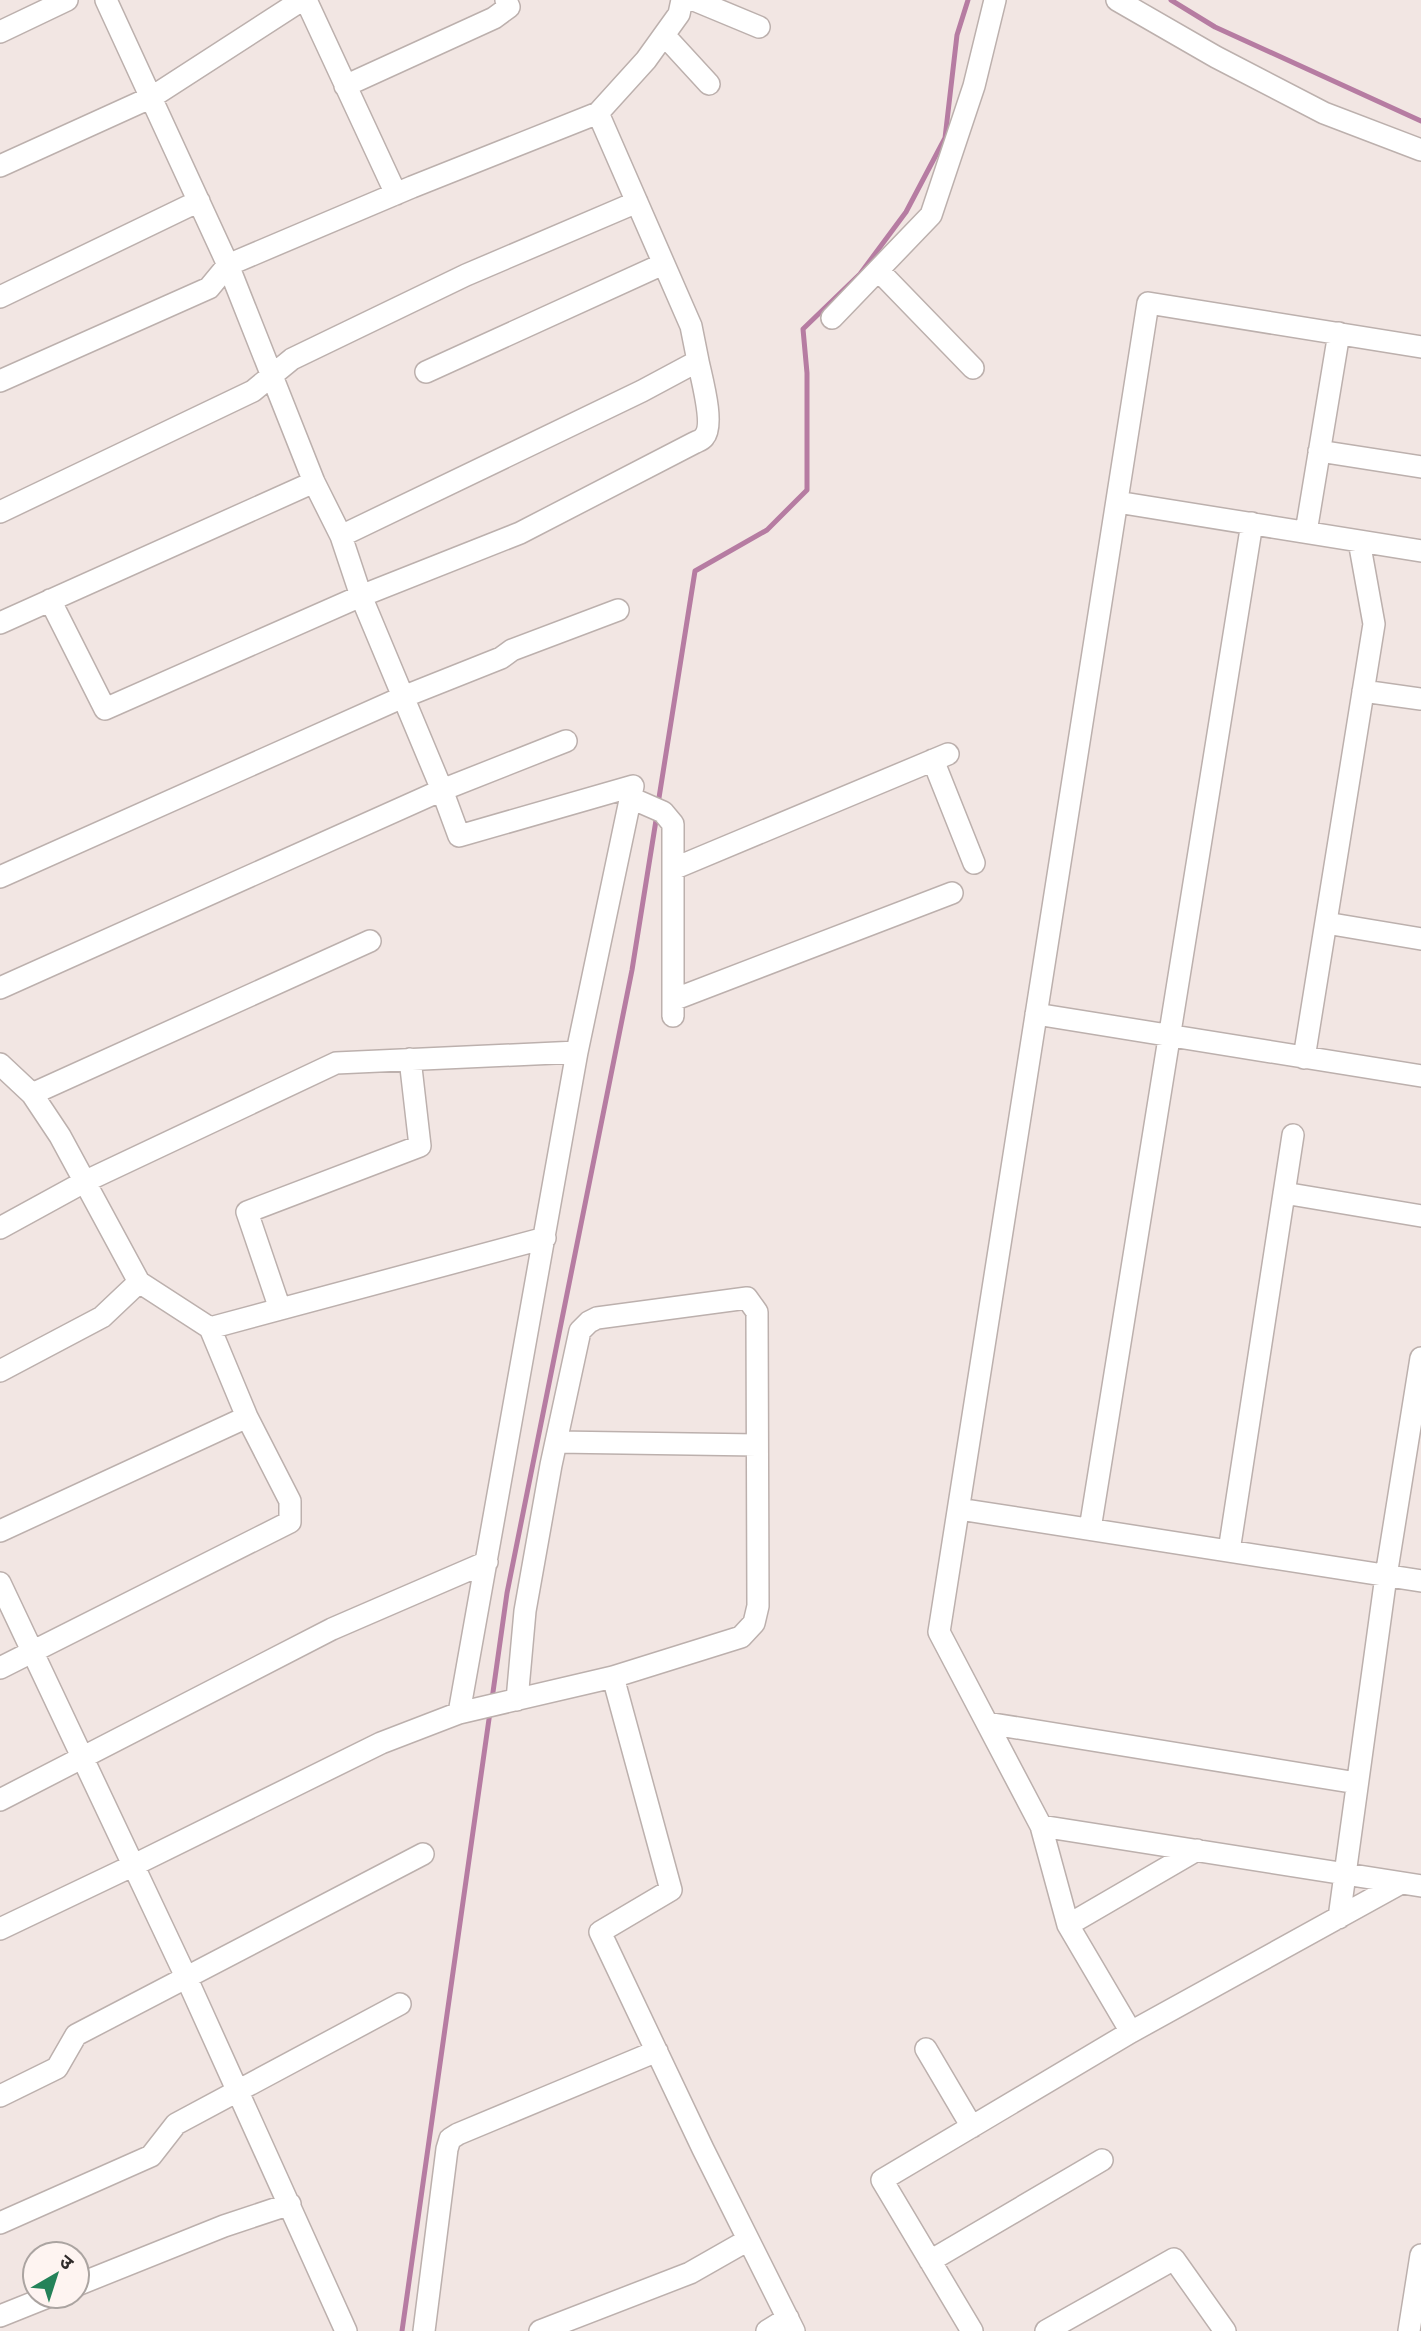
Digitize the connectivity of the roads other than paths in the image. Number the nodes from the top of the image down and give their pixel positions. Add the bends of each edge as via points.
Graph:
1 (66, 0) edge
2 (106, 0) edge
3 (304, 0) edge
4 (506, 0) edge
5 (682, 0) edge
6 (694, 0) edge
7 (995, 0) edge
8 (1117, 0) edge
9 (759, 27) dead end
10 (0, 32) edge
11 (664, 35) junction
12 (709, 83) dead end
13 (345, 86) junction
14 (151, 96) junction
15 (598, 113) junction
16 (1421, 150) edge
17 (0, 166) edge
18 (396, 194) junction
19 (199, 201) junction
20 (637, 202) junction
21 (663, 264) junction
22 (228, 265) junction
23 (878, 270) junction
24 (0, 297) edge
25 (832, 318) dead end
26 (1339, 333) junction
27 (1421, 347) edge
28 (698, 361) junction
29 (973, 368) dead end
30 (426, 372) dead end
31 (273, 376) junction
32 (0, 381) edge
33 (1320, 451) junction
34 (1421, 467) edge
35 (314, 482) junction
36 (1117, 502) junction
37 (0, 512) edge
38 (1252, 523) junction
39 (1306, 532) junction
40 (341, 536) junction
41 (1359, 541) junction
42 (1421, 551) edge
43 (361, 596) junction
44 (50, 600) junction
45 (618, 610) dead end
46 (0, 623) edge
47 (1363, 691) junction
48 (403, 697) junction
49 (1421, 699) edge
50 (566, 741) dead end
51 (442, 790) junction
52 (631, 798) junction
53 (974, 863) dead end
54 (673, 869) junction
55 (0, 877) edge
56 (951, 892) dead end
57 (1326, 923) junction
58 (1421, 939) edge
59 (370, 942) dead end
60 (0, 988) edge
61 (1036, 1014) junction
62 (1170, 1036) junction
63 (577, 1052) junction
64 (1304, 1058) junction
65 (410, 1059) junction
66 (0, 1064) edge
67 (1421, 1076) edge
68 (32, 1094) junction
69 (1293, 1135) dead end
70 (84, 1182) junction
71 (1284, 1193) junction
72 (1421, 1216) edge
73 (0, 1228) edge
74 (545, 1238) junction
75 (139, 1282) junction
76 (280, 1309) junction
77 (210, 1328) junction
78 (1421, 1358) edge
79 (0, 1371) edge
80 (247, 1417) junction
81 (557, 1441) junction
82 (757, 1445) junction
83 (958, 1509) junction
84 (1090, 1529) junction
85 (0, 1531) edge
86 (1229, 1551) junction
87 (486, 1562) junction
88 (1387, 1576) junction
89 (1421, 1581) edge
90 (0, 1583) edge
91 (32, 1651) junction
92 (0, 1668) edge
93 (613, 1677) junction
94 (510, 1701) junction
95 (469, 1711) junction
96 (987, 1723) junction
97 (81, 1756) junction
98 (1357, 1783) junction
99 (0, 1800) edge
100 (1041, 1826) junction
101 (1197, 1850) junction
102 (423, 1854) dead end
103 (132, 1866) junction
104 (1345, 1874) junction
105 (1411, 1885) edge
106 (1339, 1918) junction
107 (1069, 1925) junction
108 (0, 1928) edge
109 (187, 1979) junction
110 (400, 2004) dead end
111 (1131, 2032) junction
112 (926, 2049) dead end
113 (657, 2051) junction
114 (238, 2091) junction
115 (0, 2096) edge
116 (972, 2127) junction
117 (1102, 2160) dead end
118 (290, 2204) junction
119 (0, 2222) edge
120 (748, 2240) junction
121 (1421, 2255) edge
122 (930, 2260) junction
123 (91, 2279) edge
124 (21, 2308) edge
125 (0, 2316) edge
126 (791, 2325) edge
127 (346, 2331) edge
128 (425, 2331) edge
129 (540, 2331) edge
130 (767, 2331) edge
131 (972, 2331) edge
132 (1046, 2331) edge
133 (1225, 2331) edge
134 (1409, 2331) edge

1 - 10 street
2 - 14 street
3 - 13 street
3 - 14 street
4 - 13 street via 509,7 494,18
5 - 11 street via 679,14
6 - 9 street
7 - 23 street via 974,86 931,215
8 - 16 street via 1324,113
11 - 12 street
11 - 15 street
13 - 18 street
14 - 17 street
14 - 19 street
15 - 18 street
15 - 20 street
18 - 22 street
19 - 22 street
19 - 24 street
20 - 21 street
20 - 31 street via 441,287 292,359
21 - 28 street via 691,326
21 - 30 street
22 - 31 street
22 - 32 street via 209,288
23 - 25 street
23 - 29 street
26 - 27 street
26 - 33 street
26 - 36 street via 1149,303
28 - 40 street
28 - 43 street via 708,413 704,437 520,533
31 - 35 street
31 - 37 street via 253,391
33 - 34 street
33 - 39 street
35 - 40 street
35 - 44 street
36 - 38 street
36 - 61 street
38 - 39 street
38 - 62 street
39 - 41 street
40 - 43 street
41 - 42 street
41 - 47 street via 1374,624
43 - 44 street via 105,709
43 - 48 street
44 - 46 street
45 - 48 street
47 - 49 street
47 - 57 street
48 - 51 street
48 - 55 street
50 - 51 street
51 - 52 street via 459,836 634,786
51 - 60 street
52 - 54 street via 663,812 673,824
52 - 63 street
53 - 54 street via 941,757
54 - 56 street via 673,1008
57 - 58 street
57 - 64 street
59 - 68 street
61 - 62 street
61 - 83 street
62 - 64 street
62 - 84 street
63 - 65 street
63 - 74 street
64 - 67 street
65 - 70 street via 336,1063
65 - 76 street via 421,1146 247,1212
66 - 68 street
68 - 70 street
69 - 71 street
70 - 73 street
70 - 75 street
71 - 72 street
71 - 86 street
74 - 76 street
74 - 87 street
75 - 77 street
75 - 79 street via 102,1317
76 - 77 street
77 - 80 street
78 - 88 street
80 - 85 street
80 - 91 street via 290,1501 290,1522
81 - 82 street
81 - 82 street via 580,1331 589,1322 747,1298 757,1312
81 - 94 street
82 - 93 street via 758,1606 754,1623 741,1637
83 - 84 street
83 - 96 street via 939,1632
84 - 86 street
86 - 88 street
87 - 95 street
87 - 97 street via 332,1629
88 - 89 street
88 - 98 street
90 - 91 street
91 - 92 street
91 - 97 street
93 - 94 street
93 - 113 street via 671,1890 600,1932
94 - 95 street
95 - 103 street via 381,1743
96 - 98 street
96 - 100 street
97 - 99 street
97 - 103 street
98 - 104 street
100 - 101 street
100 - 107 street
101 - 104 street
101 - 107 street
102 - 109 street
103 - 108 street
103 - 109 street
104 - 105 street
104 - 106 street
105 - 106 street
106 - 111 street
107 - 111 street
109 - 114 street
109 - 115 street via 76,2035 57,2068
110 - 114 street
111 - 116 street
112 - 116 street
113 - 120 street
113 - 128 street via 450,2139
114 - 118 street
114 - 119 street via 176,2124 151,2155
116 - 122 street via 882,2180
117 - 122 street
118 - 123 street
118 - 127 street
120 - 126 street
120 - 129 street via 690,2273
121 - 134 street
122 - 131 street
124 - 125 street
126 - 130 street
132 - 133 street via 1174,2259

